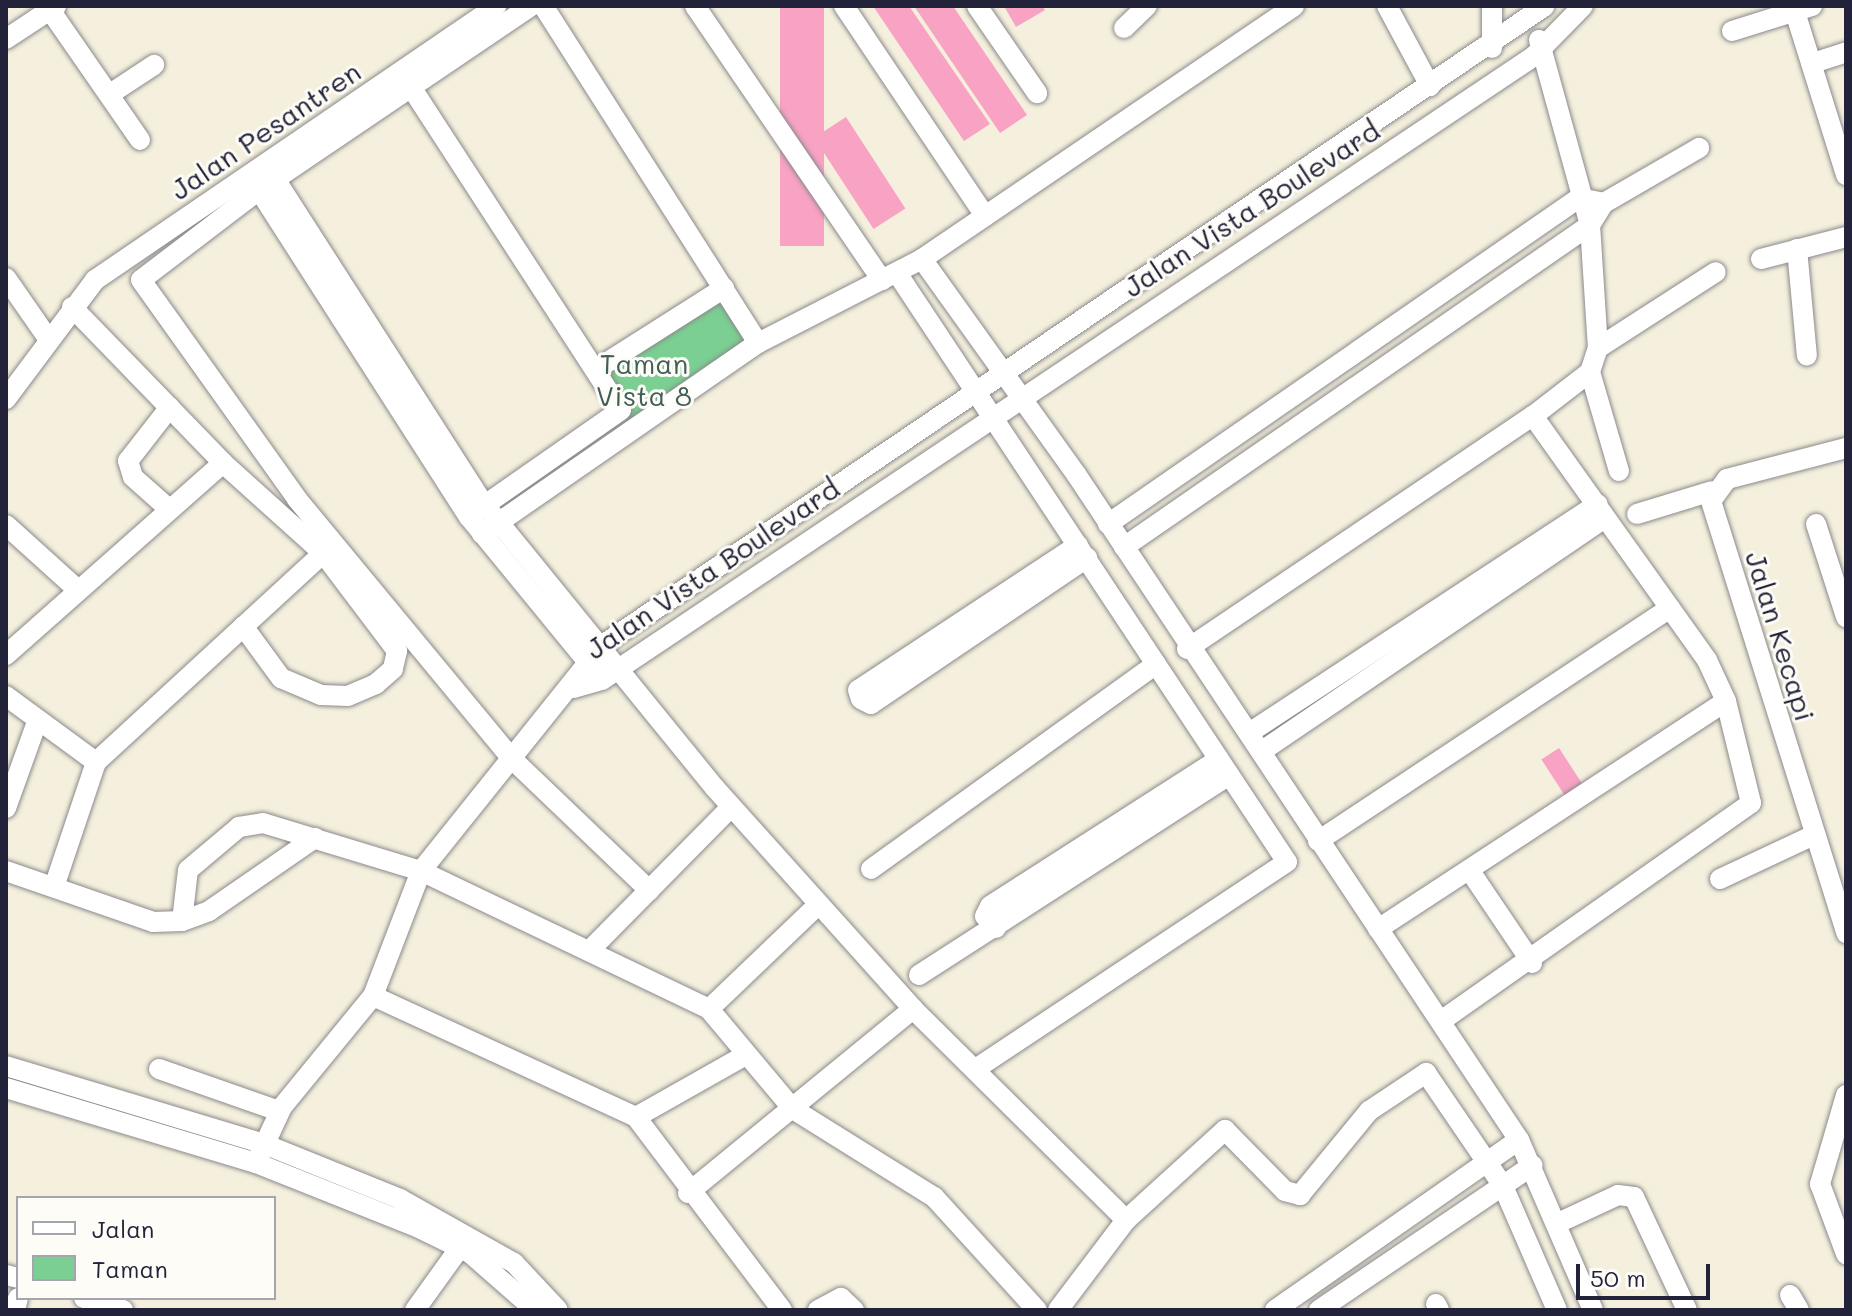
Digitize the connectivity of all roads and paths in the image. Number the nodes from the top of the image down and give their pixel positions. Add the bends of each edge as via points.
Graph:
1 (496, 6) edge
2 (531, 6) edge
3 (543, 6) edge
4 (695, 6) edge
5 (844, 6) edge
6 (977, 6) edge
7 (1147, 6) edge
8 (1294, 6) edge
9 (1387, 6) edge
10 (1492, 6) edge
11 (1583, 6) edge
12 (53, 8) edge
13 (1803, 9) edge
14 (1540, 12) edge
15 (1124, 28) dead end
16 (1732, 31) dead end
17 (6, 39) edge
18 (1492, 48) junction
19 (1540, 51) junction
20 (1846, 52) edge
21 (1813, 63) junction
22 (154, 65) dead end
23 (1430, 86) junction
24 (411, 87) junction
25 (1037, 93) dead end
26 (110, 94) junction
27 (140, 140) dead end
28 (1699, 148) dead end
29 (1846, 175) edge
30 (267, 184) junction
31 (1579, 198) junction
32 (1604, 203) junction
33 (985, 216) junction
34 (1590, 225) junction
35 (1846, 237) edge
36 (1797, 249) junction
37 (922, 259) junction
38 (1761, 259) dead end
39 (1716, 272) dead end
40 (889, 276) junction
41 (6, 278) edge
42 (724, 288) junction
43 (79, 299) junction
44 (1411, 315) junction
45 (47, 337) junction
46 (1426, 339) junction
47 (758, 343) junction
48 (1598, 348) junction
49 (1807, 356) dead end
50 (595, 370) junction
51 (1590, 372) junction
52 (1005, 373) junction
53 (978, 392) junction
54 (1020, 393) junction
55 (6, 399) edge
56 (170, 407) junction
57 (992, 413) junction
58 (1533, 416) junction
59 (1262, 417) junction
60 (1278, 441) junction
61 (1846, 448) edge
62 (223, 463) junction
63 (1619, 471) dead end
64 (1712, 491) junction
65 (169, 509) junction
66 (1601, 511) junction
67 (1637, 514) dead end
68 (483, 519) junction
69 (1108, 524) junction
70 (1816, 524) dead end
71 (6, 525) edge
72 (1124, 547) junction
73 (1082, 552) junction
74 (323, 553) junction
75 (1837, 554) edge
76 (78, 590) junction
77 (1670, 608) junction
78 (1846, 617) edge
79 (243, 626) junction
80 (1187, 649) junction
81 (594, 653) junction
82 (6, 655) edge
83 (1156, 664) junction
84 (610, 674) junction
85 (574, 688) junction
86 (6, 696) edge
87 (1726, 701) junction
88 (37, 722) junction
89 (1249, 733) junction
90 (1262, 751) junction
91 (512, 759) junction
92 (96, 762) junction
93 (1224, 767) junction
94 (731, 807) junction
95 (6, 808) edge
96 (1812, 836) junction
97 (315, 838) junction
98 (1318, 841) junction
99 (871, 869) dead end
100 (6, 871) edge
101 (421, 871) junction
102 (1470, 871) junction
103 (1720, 879) dead end
104 (54, 887) junction
105 (649, 890) junction
106 (818, 905) junction
107 (182, 921) junction
108 (1378, 929) junction
109 (1846, 933) edge
110 (589, 951) junction
111 (1532, 963) junction
112 (919, 975) dead end
113 (373, 996) junction
114 (709, 1009) junction
115 (913, 1009) junction
116 (1441, 1021) junction
117 (744, 1056) junction
118 (6, 1066) edge
119 (159, 1069) dead end
120 (975, 1069) junction
121 (6, 1088) edge
122 (1846, 1098) edge
123 (793, 1109) junction
124 (279, 1111) junction
125 (636, 1117) junction
126 (1519, 1140) junction
127 (260, 1153) junction
128 (1489, 1161) junction
129 (1533, 1165) junction
130 (1503, 1186) junction
131 (688, 1193) junction
132 (1837, 1205) edge
133 (1126, 1220) junction
134 (1558, 1223) junction
135 (464, 1241) junction
136 (1846, 1254) edge
137 (90, 1300) edge
138 (422, 1307) edge
139 (123, 1310) edge
140 (535, 1310) edge
141 (558, 1310) edge
142 (782, 1310) edge
143 (818, 1310) edge
144 (854, 1310) edge
145 (1037, 1310) edge
146 (1058, 1310) edge
147 (1275, 1310) edge
148 (1319, 1310) edge
149 (1557, 1310) edge
150 (1593, 1310) edge
151 (1687, 1310) edge

1 - 43 street, Jalan Pesantren
2 - 24 street
3 - 42 street
4 - 40 street
5 - 33 street
6 - 25 street
7 - 15 street
8 - 33 street
9 - 23 street
10 - 18 street
11 - 19 street, Jalan Vista Boulevard
12 - 17 street
12 - 26 street
13 - 16 street
13 - 21 street
14 - 18 street, Jalan Vista Boulevard
14 - 19 street
18 - 23 street, Jalan Vista Boulevard
19 - 31 street
19 - 54 street, Jalan Vista Boulevard
20 - 21 street
21 - 29 street
22 - 26 street
23 - 52 street, Jalan Vista Boulevard
24 - 30 street
24 - 50 street
26 - 27 street
28 - 32 street
30 - 68 street
30 - 91 street via 141,280 297,499
31 - 32 street
31 - 34 street
31 - 44 street
32 - 34 street
33 - 37 street
34 - 46 street
34 - 48 street
35 - 36 street
36 - 38 street
36 - 49 street
37 - 40 street
37 - 52 street
39 - 48 street
40 - 47 street
40 - 53 street
41 - 45 street
42 - 47 street
42 - 50 street
43 - 45 street, Jalan Pesantren
43 - 56 street
44 - 46 street
44 - 59 street
45 - 55 street, Jalan Pesantren
46 - 60 street
47 - 68 street
48 - 51 street
50 - 68 street via 620,414
51 - 58 street
51 - 63 street
52 - 53 street, Jalan Vista Boulevard
52 - 54 street
53 - 57 street
53 - 81 street, Jalan Vista Boulevard
54 - 57 street, Jalan Vista Boulevard
54 - 69 street
56 - 62 street
56 - 65 street via 128,461 133,477
57 - 73 street
57 - 84 street, Jalan Vista Boulevard
58 - 66 street
58 - 80 street
59 - 60 street
59 - 69 street
60 - 72 street
61 - 64 street via 1727,479
62 - 65 street
62 - 74 street
64 - 67 street
64 - 96 street, Jalan Kecapi
65 - 76 street
66 - 77 street
66 - 89 street
66 - 90 street
68 - 81 street
69 - 72 street
70 - 75 street
71 - 76 street
72 - 80 street
73 - 73 street via 871,704 861,699 858,690
73 - 83 street
74 - 79 street
74 - 79 street via 391,635 397,651 385,676 348,696 297,688
75 - 78 street
76 - 82 street
77 - 87 street
77 - 98 street
79 - 92 street
80 - 89 street
81 - 84 street
81 - 85 street, Jalan Vista Boulevard
83 - 93 street
83 - 99 street
84 - 85 street, Jalan Vista Boulevard
84 - 94 street
85 - 91 street
86 - 88 street
87 - 102 street
87 - 111 street via 1751,803 1746,812
88 - 92 street
88 - 95 street
89 - 90 street
90 - 98 street
91 - 101 street
91 - 105 street
92 - 104 street
93 - 112 street via 990,906 985,916 996,928
93 - 120 street via 1287,862
94 - 105 street
94 - 106 street
96 - 103 street
96 - 109 street, Jalan Kecapi
97 - 101 street
97 - 107 street via 209,911
97 - 107 street via 263,823 239,827 188,870
98 - 108 street
100 - 104 street
101 - 110 street
101 - 113 street
102 - 108 street
102 - 111 street
104 - 107 street via 153,922
105 - 110 street
106 - 114 street
106 - 115 street
108 - 116 street
110 - 114 street
111 - 116 street
113 - 124 street
113 - 125 street
114 - 117 street
115 - 120 street
115 - 123 street
116 - 126 street
117 - 123 street
117 - 125 street
118 - 127 street
119 - 124 street
120 - 133 street
121 - 127 street
122 - 132 street via 1821,1175
123 - 131 street
123 - 145 street via 934,1197
124 - 127 street
125 - 131 street
126 - 128 street
126 - 129 street
127 - 135 street
128 - 130 street
128 - 133 street via 1426,1073 1369,1111 1300,1195 1285,1191 1225,1130
128 - 147 street
129 - 130 street
129 - 134 street
130 - 148 street
130 - 149 street
131 - 142 street
132 - 136 street
133 - 146 street
134 - 150 street
134 - 151 street via 1618,1195 1634,1197
135 - 138 street
135 - 140 street
135 - 141 street via 514,1263
137 - 139 street
143 - 144 street via 841,1298

